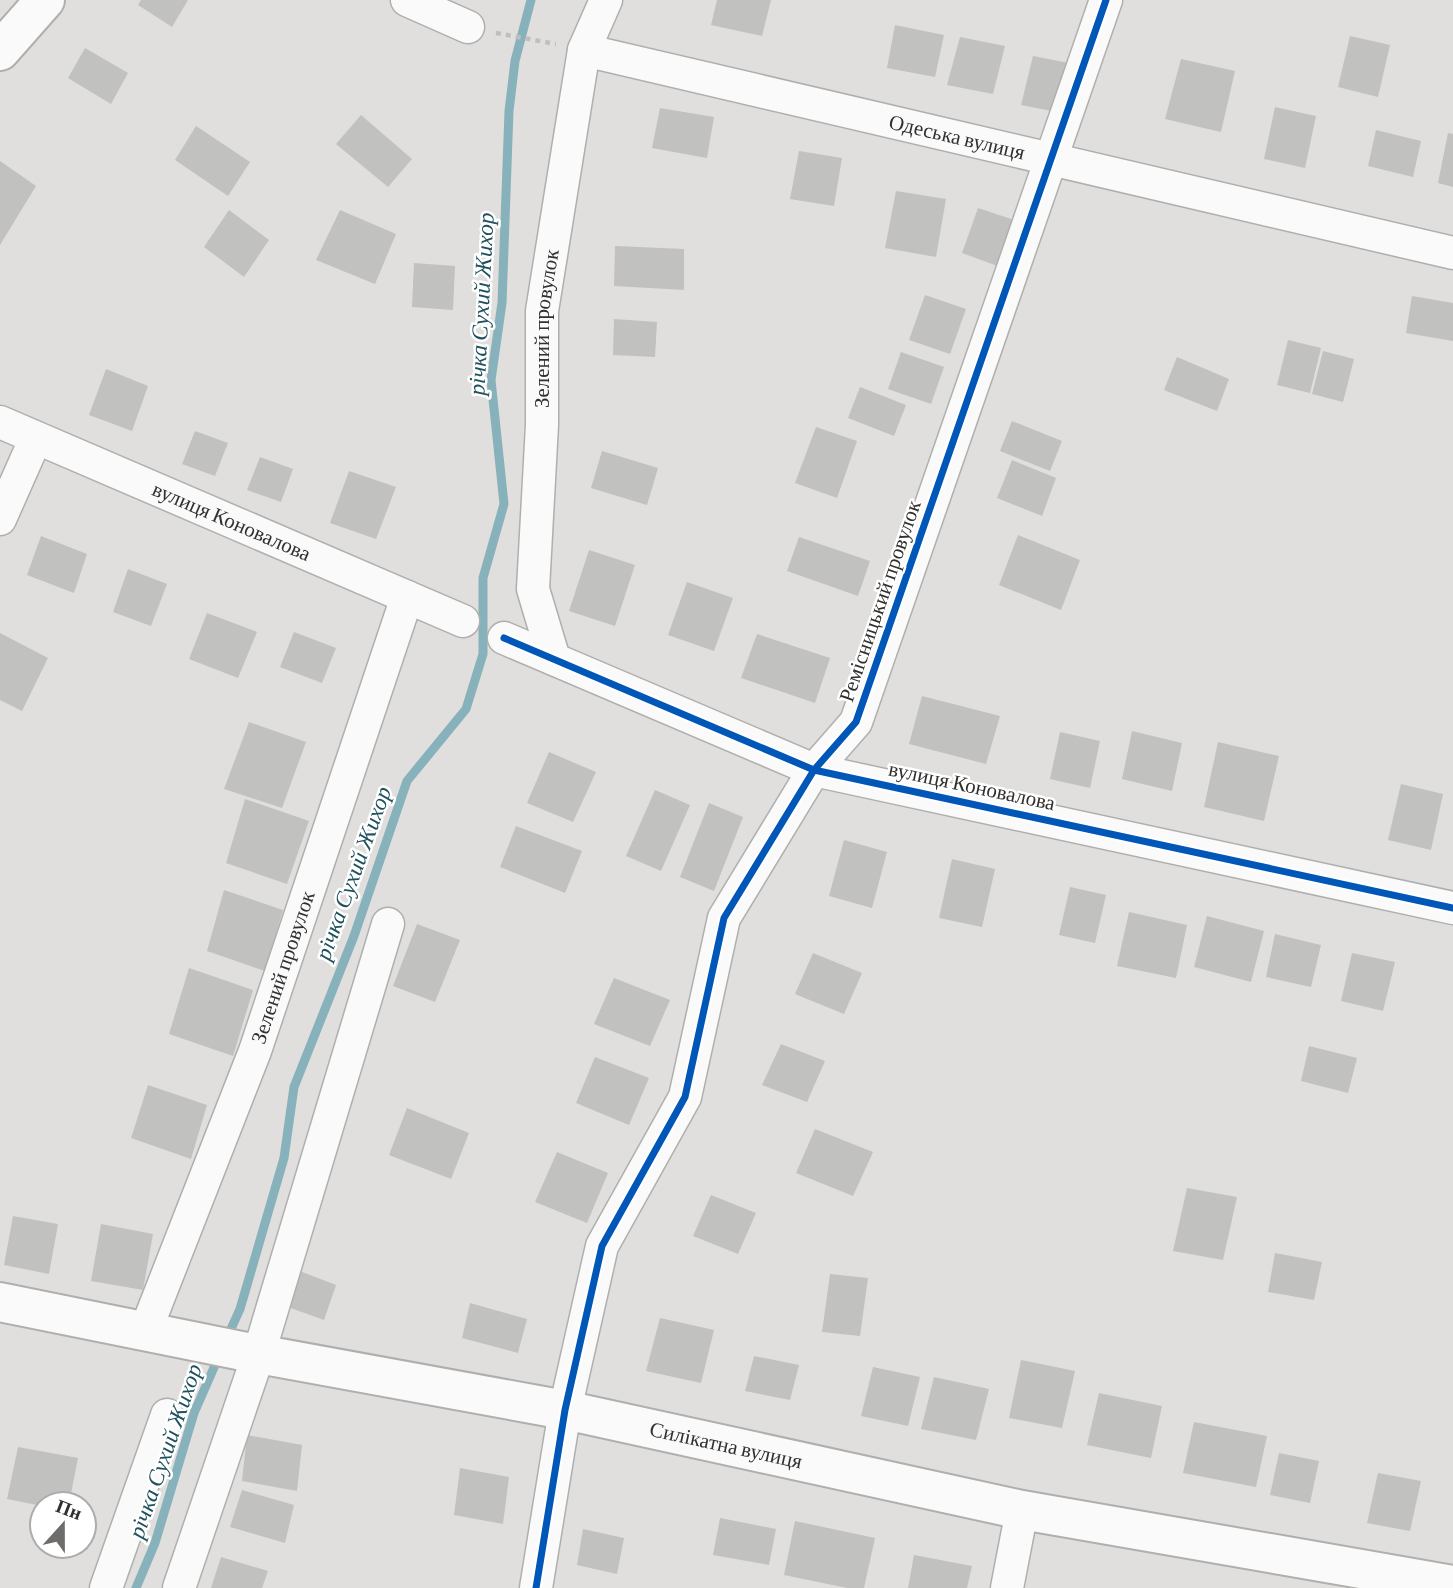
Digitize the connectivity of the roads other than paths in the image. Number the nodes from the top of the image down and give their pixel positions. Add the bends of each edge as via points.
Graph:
1 (45, 0) edge
2 (407, 0) edge
3 (606, 0) edge
4 (1106, 0) edge
5 (468, 27) road end
6 (584, 50) junction
7 (0, 51) edge
8 (1052, 161) junction
9 (1453, 253) edge
10 (0, 422) edge
11 (36, 440) junction
12 (0, 519) edge
13 (407, 597) junction
14 (463, 621) dead end
15 (503, 638) dead end
16 (554, 660) junction
17 (814, 770) junction
18 (1453, 908) edge
19 (388, 924) dead end
20 (0, 1302) edge
21 (145, 1332) junction
22 (251, 1352) junction
23 (565, 1410) junction
24 (167, 1415) dead end
25 (1023, 1510) junction
26 (1453, 1585) edge
27 (106, 1588) edge
28 (179, 1588) edge
29 (536, 1588) edge
30 (1007, 1588) edge

1 - 7 main road
2 - 5 street
3 - 6 street, Зелений провулок
4 - 8 street, Ремісницький провулок
6 - 8 street, Одеська вулиця
6 - 16 street, Зелений провулок via 542,312 542,425 533,589
8 - 9 street, Одеська вулиця
8 - 17 street, Ремісницький провулок via 856,722
10 - 11 street, вулиця Коновалова
11 - 12 street
11 - 13 street, вулиця Коновалова
13 - 14 street, вулиця Коновалова
13 - 21 street, Зелений провулок via 255,1051
15 - 16 street, вулиця Коновалова
16 - 17 street, вулиця Коновалова
17 - 18 street, вулиця Коновалова
17 - 23 street, Ремісницький провулок via 724,918 685,1097 602,1246
19 - 22 street
20 - 21 main road, Силікатна вулиця
21 - 22 main road, Силікатна вулиця
22 - 23 main road, Силікатна вулиця
22 - 28 street
23 - 25 main road, Силікатна вулиця
23 - 29 street, Ремісницький провулок
24 - 27 street
25 - 26 main road, Силікатна вулиця
25 - 30 street

